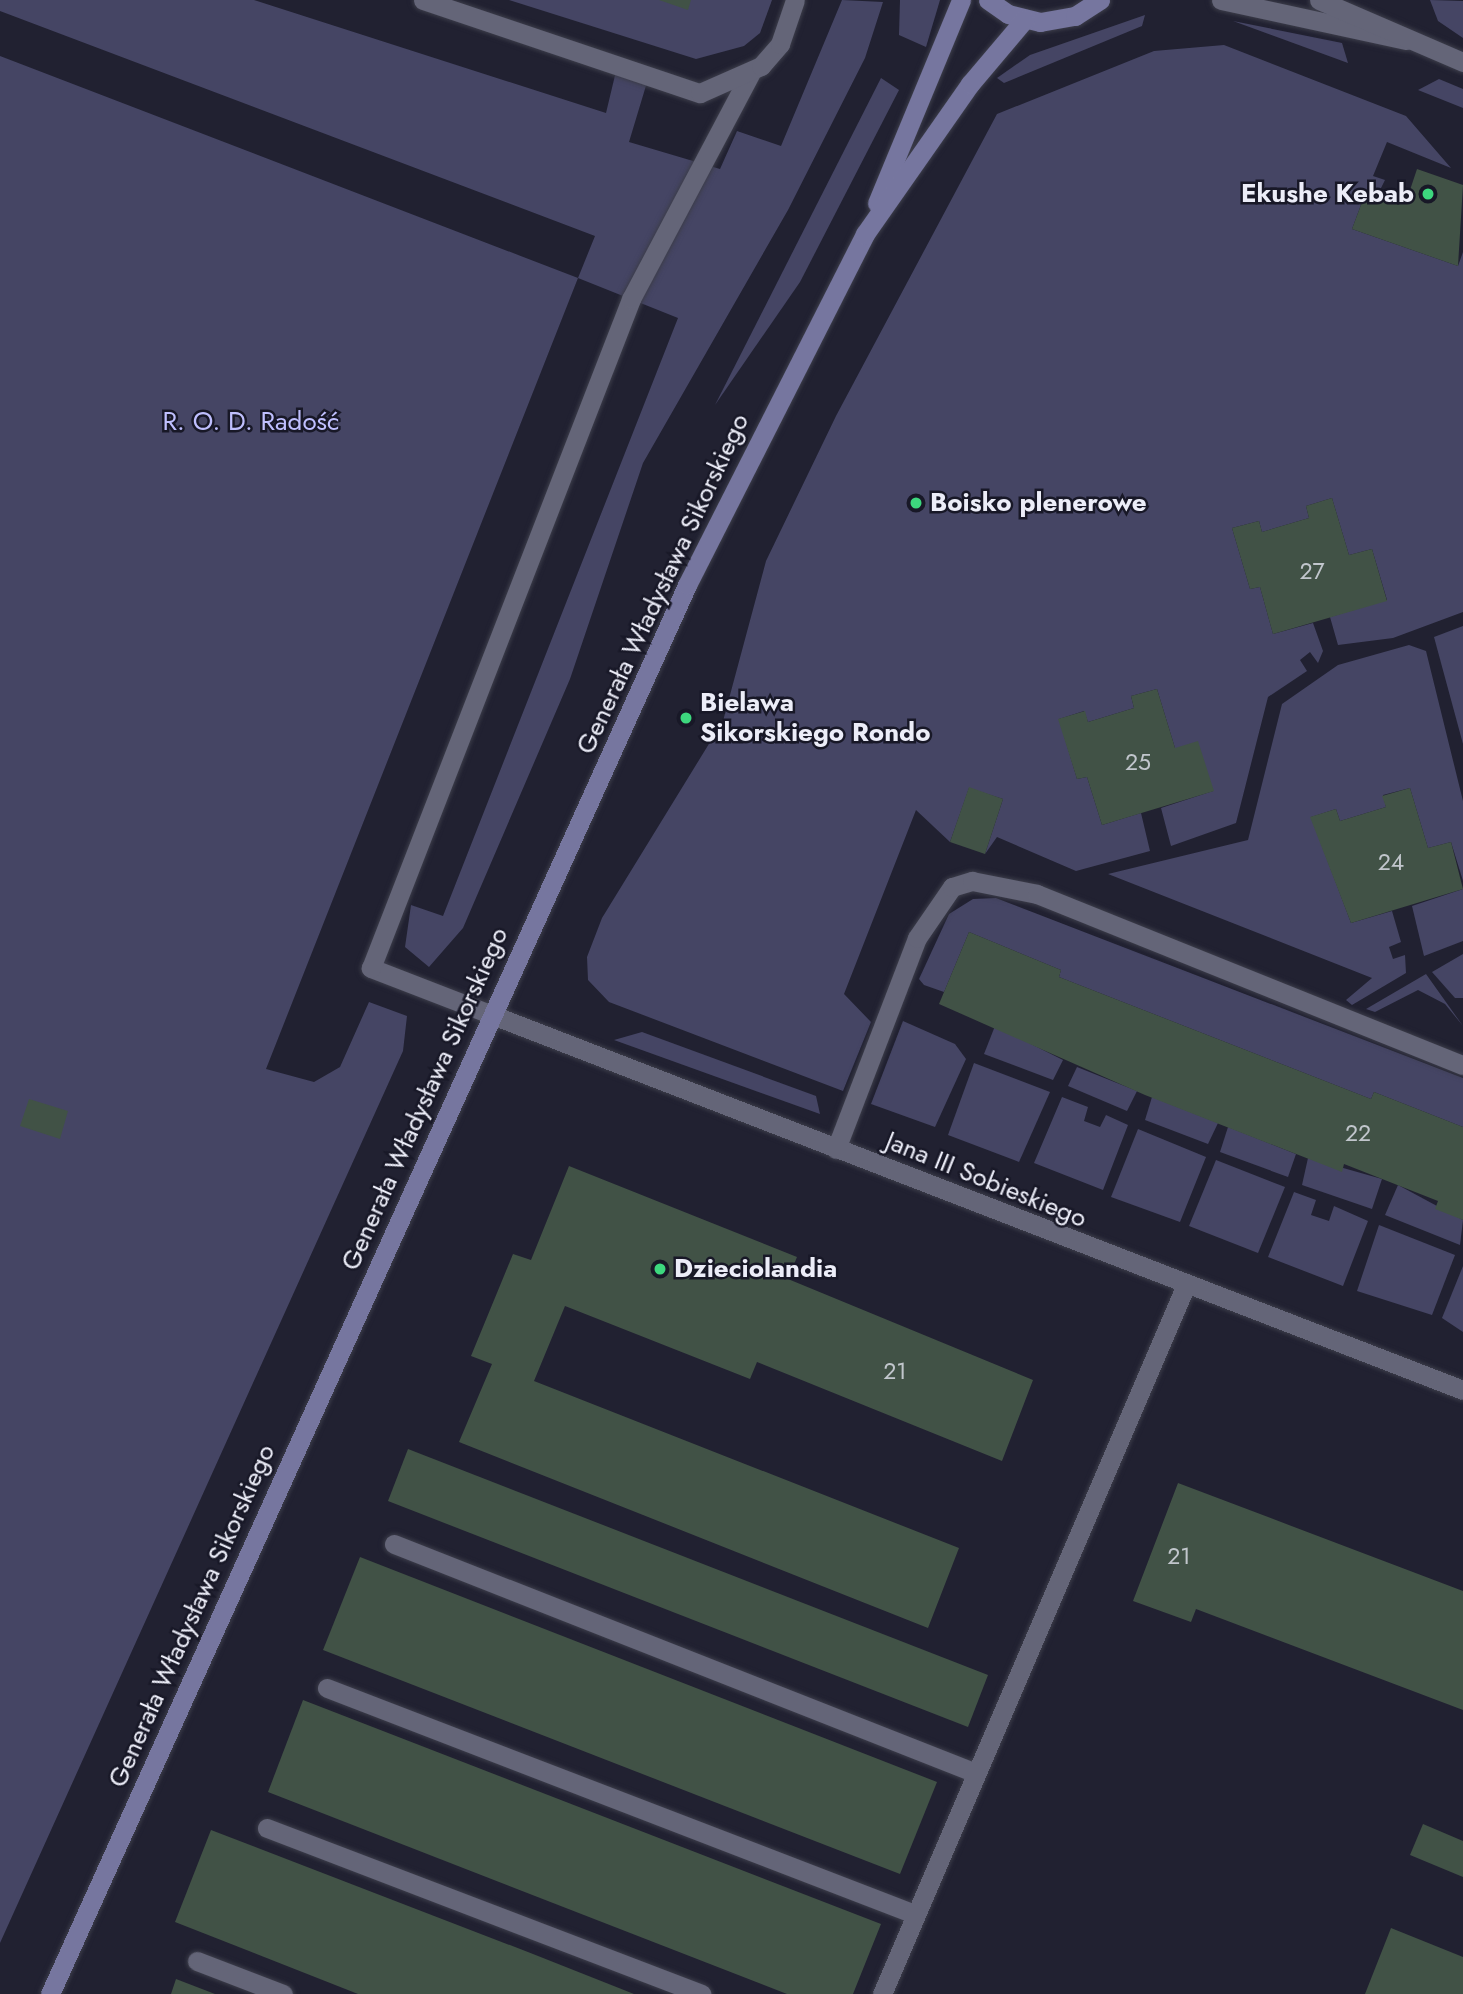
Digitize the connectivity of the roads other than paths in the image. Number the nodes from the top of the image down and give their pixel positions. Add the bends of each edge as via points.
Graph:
1 (423, 0) edge
2 (795, 0) edge
3 (961, 0) edge
4 (988, 0) edge
5 (1100, 0) edge
6 (1221, 0) edge
7 (1319, 0) edge
8 (1336, 0) edge
9 (1024, 20) junction
10 (1406, 40) junction
11 (1463, 62) edge
12 (750, 74) junction
13 (865, 234) junction
14 (491, 1014) junction
15 (1463, 1065) edge
16 (836, 1149) junction
17 (1185, 1287) junction
18 (1463, 1390) edge
19 (394, 1544) dead end
20 (327, 1688) dead end
21 (976, 1773) junction
22 (267, 1828) dead end
23 (912, 1913) junction
24 (197, 1961) dead end
25 (51, 1994) edge
26 (283, 1994) edge
27 (701, 1994) edge
28 (883, 1994) edge

1 - 12 street via 700,93
2 - 12 street via 780,44
3 - 13 main road, Generała Władysława Sikorskiego
4 - 9 main road
5 - 9 main road via 1075,16
6 - 10 street
7 - 10 street
8 - 10 street
9 - 13 main road, Generała Władysława Sikorskiego via 970,84
10 - 11 street
12 - 14 street, Jana III Sobieskiego via 631,299 371,968
13 - 14 main road, Generała Władysława Sikorskiego via 687,585
14 - 16 street, Jana III Sobieskiego
14 - 25 main road, Generała Władysława Sikorskiego
15 - 16 street via 1037,894 972,881 952,887 917,938
16 - 17 street, Jana III Sobieskiego
17 - 18 street, Jana III Sobieskiego
17 - 21 street
19 - 21 street
20 - 23 street
21 - 23 street
22 - 27 street
23 - 28 street
24 - 26 street

